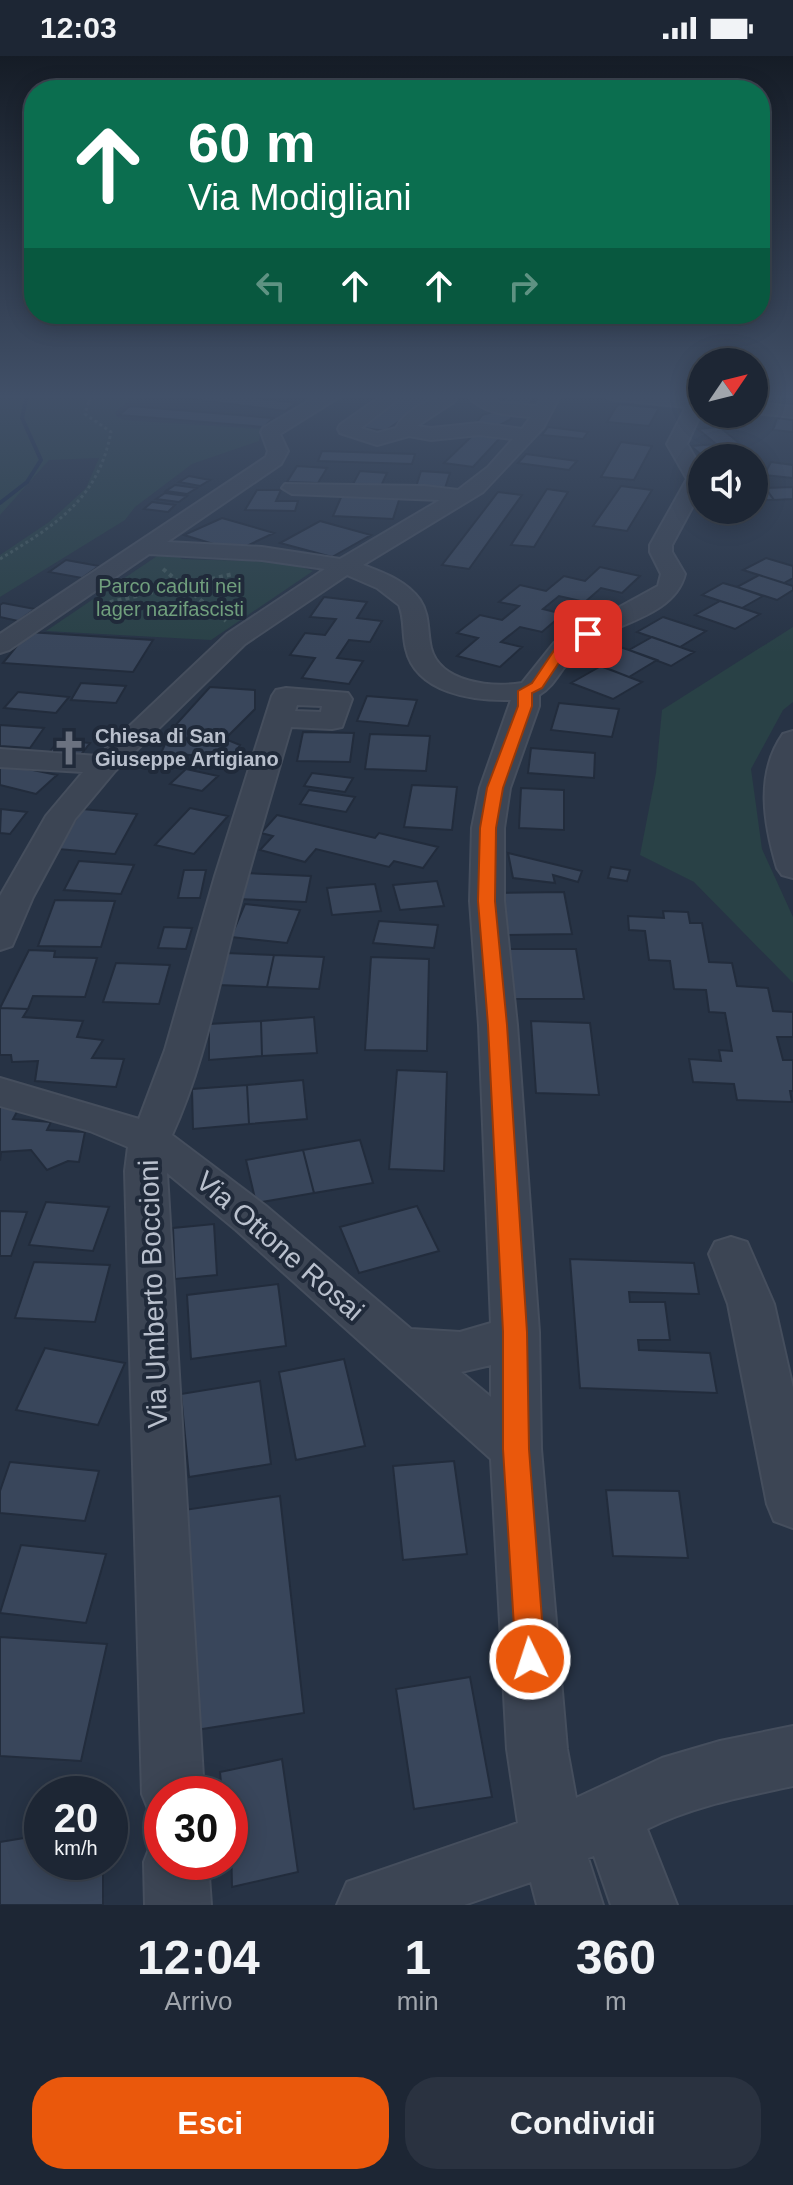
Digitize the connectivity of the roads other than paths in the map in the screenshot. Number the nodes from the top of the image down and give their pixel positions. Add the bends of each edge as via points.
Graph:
1 (242, 480) edge
2 (484, 480) edge
3 (696, 480) edge
4 (292, 488) dead end
5 (463, 497) junction
6 (138, 550) junction
7 (343, 567) junction
8 (369, 586) junction
9 (309, 589) junction
10 (399, 593) junction
11 (0, 645) edge
12 (525, 691) junction
13 (279, 718) dead end
14 (793, 740) edge
15 (0, 758) edge
16 (105, 765) junction
17 (793, 868) edge
18 (8, 897) edge
19 (0, 939) edge
20 (0, 1092) edge
21 (149, 1140) junction
22 (731, 1254) dead end
23 (515, 1332) junction
24 (400, 1347) junction
25 (516, 1449) junction
26 (793, 1504) edge
27 (792, 1758) edge
28 (172, 1776) edge
29 (610, 1815) junction
30 (552, 1843) junction
31 (177, 1880) edge
32 (178, 1905) edge
33 (370, 1905) edge
34 (570, 1905) edge
35 (644, 1905) edge

1 - 6 street
2 - 5 street
3 - 12 street via 661,545 673,574 669,589 561,649 537,685
4 - 5 street
5 - 7 street
6 - 7 street via 267,556
6 - 11 street
7 - 8 street via 347,577
7 - 9 street
7 - 10 street
8 - 9 street
8 - 10 street
9 - 16 street via 242,634
10 - 12 street via 413,610 419,651 433,674 471,689
12 - 23 street via 488,828 487,901
13 - 21 street, Via Umberto Boccioni via 184,1050
14 - 17 street via 781,776 779,805
15 - 16 street
16 - 18 street via 61,816
18 - 19 street
20 - 21 street, Via Ottone Rosai via 104,1121
21 - 24 street, Via Ottone Rosai via 251,1218
21 - 28 street, Via Umberto Boccioni via 146,1171
22 - 26 street via 751,1304
23 - 24 street, Via Ottone Rosai via 490,1347 466,1352
23 - 25 street
24 - 25 street
25 - 30 street via 537,1749
27 - 29 street via 720,1771 662,1789
29 - 30 street
29 - 35 street
30 - 33 street
30 - 34 street
31 - 32 street

